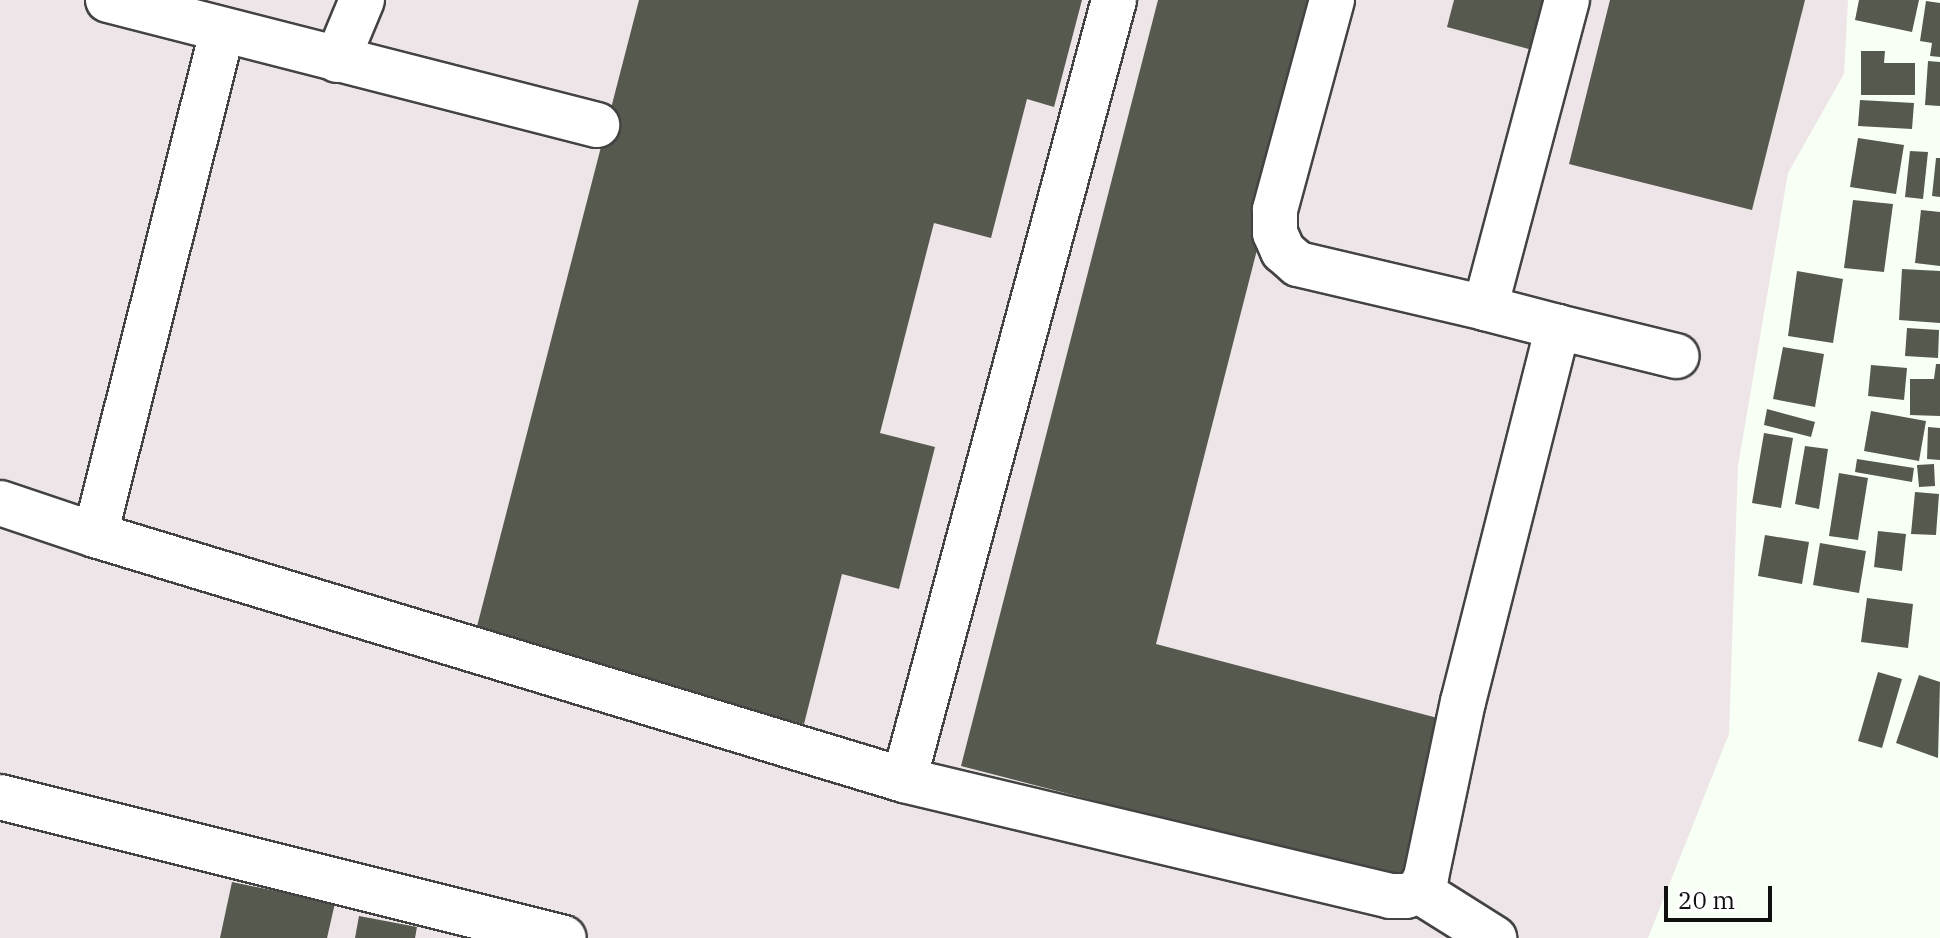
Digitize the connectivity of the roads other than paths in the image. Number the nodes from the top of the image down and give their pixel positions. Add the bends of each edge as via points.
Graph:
1 (108, 0) edge
2 (362, 0) edge
3 (1114, 0) edge
4 (1332, 0) edge
5 (1567, 0) edge
6 (202, 18) edge
7 (337, 60) junction
8 (597, 125) dead end
9 (1485, 308) junction
10 (1558, 327) junction
11 (1676, 356) dead end
12 (0, 503) edge
13 (95, 535) junction
14 (904, 780) junction
15 (0, 797) edge
16 (1419, 891) junction
17 (475, 927) edge
18 (1477, 927) edge
19 (564, 938) edge

1 - 6 lane
2 - 7 lane
3 - 14 lane
4 - 9 lane via 1275,210 1275,233 1283,251 1298,264
5 - 9 lane
6 - 7 lane
6 - 13 lane
7 - 8 lane
9 - 10 lane
10 - 11 lane
10 - 16 lane
12 - 13 lane
13 - 14 lane
14 - 16 lane via 1390,896
15 - 17 lane
16 - 18 lane
17 - 19 lane

